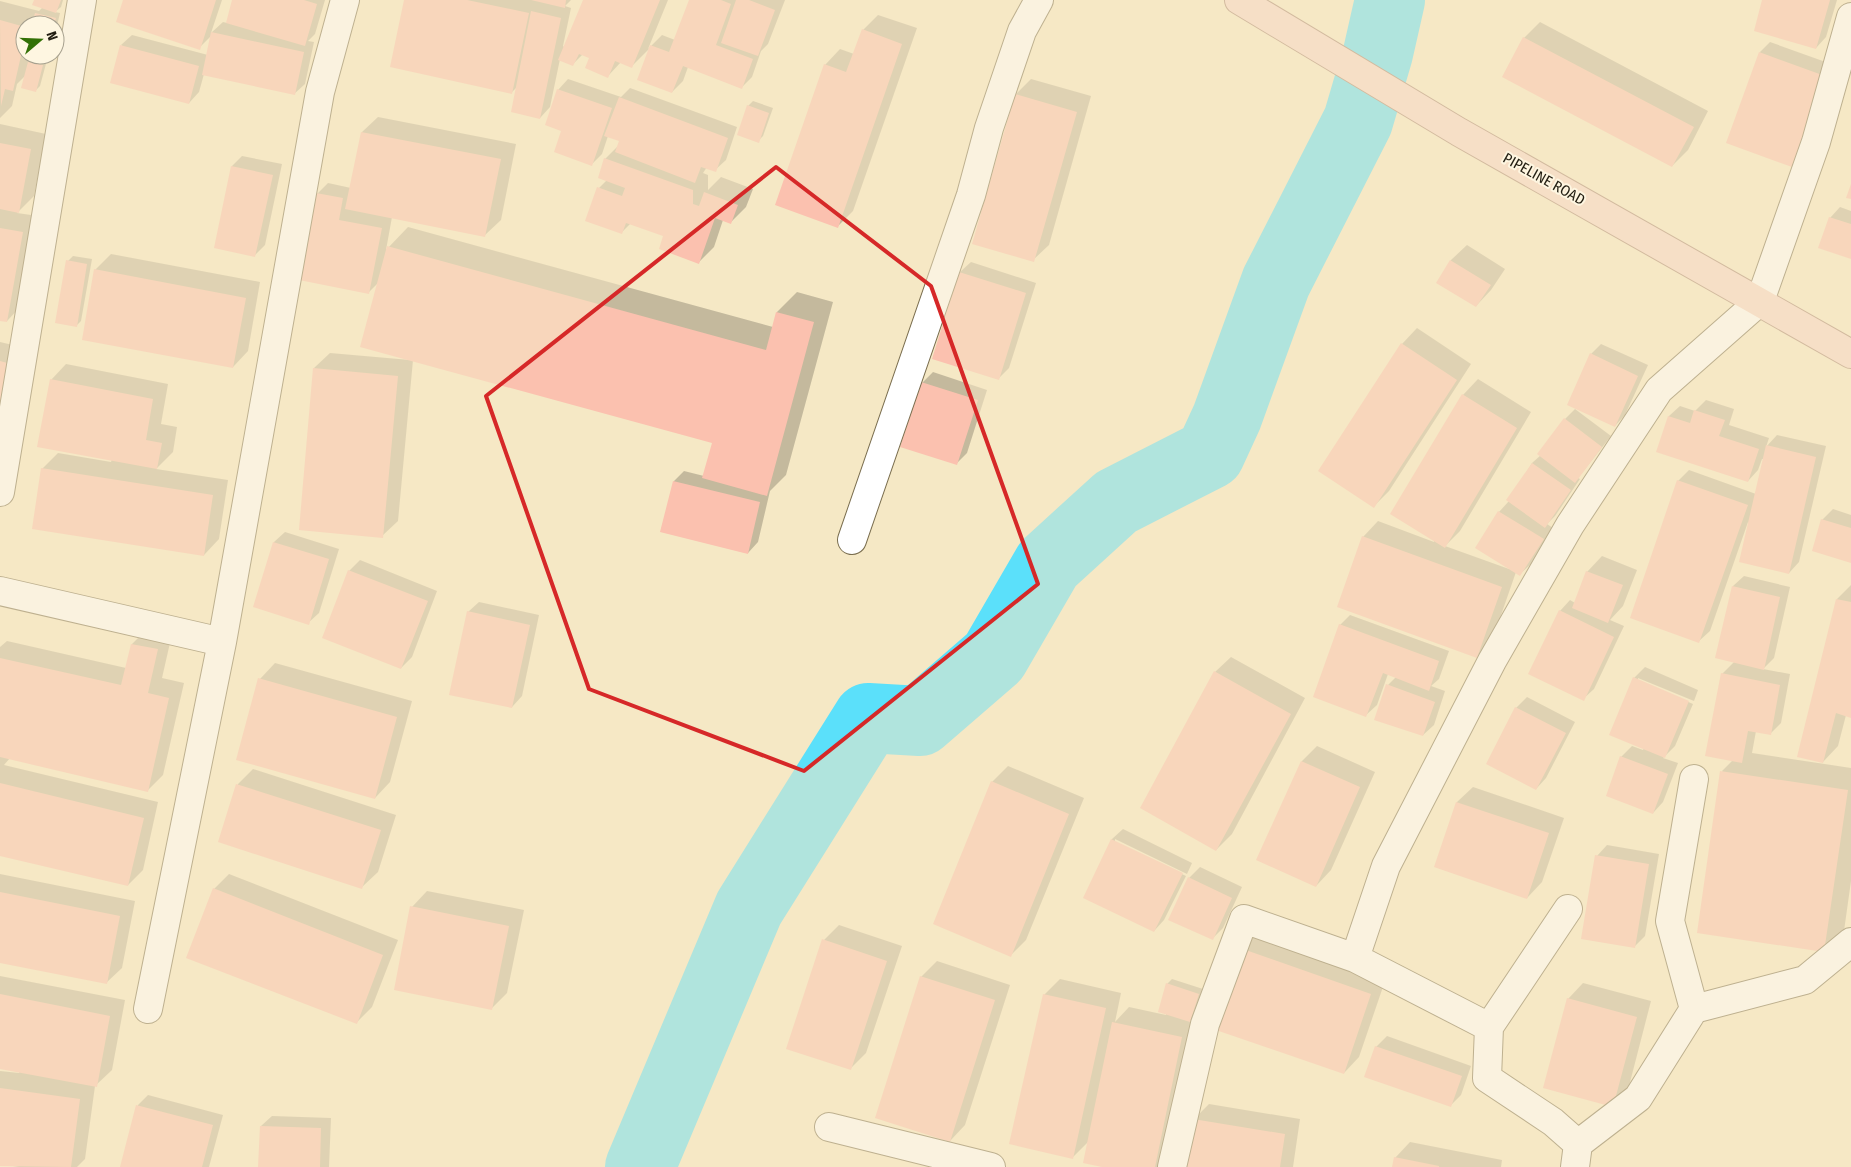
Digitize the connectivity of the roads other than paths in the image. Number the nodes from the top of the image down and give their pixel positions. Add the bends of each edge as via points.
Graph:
1 (82, 0) edge
2 (344, 0) edge
3 (1038, 0) edge
4 (1239, 0) edge
5 (1851, 17) edge
6 (1760, 301) junction
7 (1851, 354) edge
8 (0, 492) edge
9 (852, 540) dead end
10 (0, 591) edge
11 (222, 642) junction
12 (1694, 779) dead end
13 (1568, 909) dead end
14 (1851, 942) edge
15 (1355, 958) junction
16 (1694, 1008) junction
17 (148, 1009) dead end
18 (1490, 1027) junction
19 (829, 1127) dead end
20 (1576, 1156) edge
21 (991, 1167) edge
22 (1172, 1167) edge

1 - 8 street
2 - 11 street via 320,92
3 - 9 street via 1022,31 989,128 968,205
4 - 6 main road, PIPELINE ROAD via 1459,132
5 - 6 street via 1816,142
6 - 7 main road, PIPELINE ROAD
6 - 15 street via 1659,390 1570,524 1492,661 1386,866
10 - 11 street
11 - 17 street
12 - 16 street via 1670,921
13 - 18 street
14 - 16 street via 1805,980
15 - 18 street
15 - 22 street via 1244,919 1205,1024
16 - 20 street via 1638,1098
18 - 20 street via 1488,1078 1553,1122
19 - 21 street

